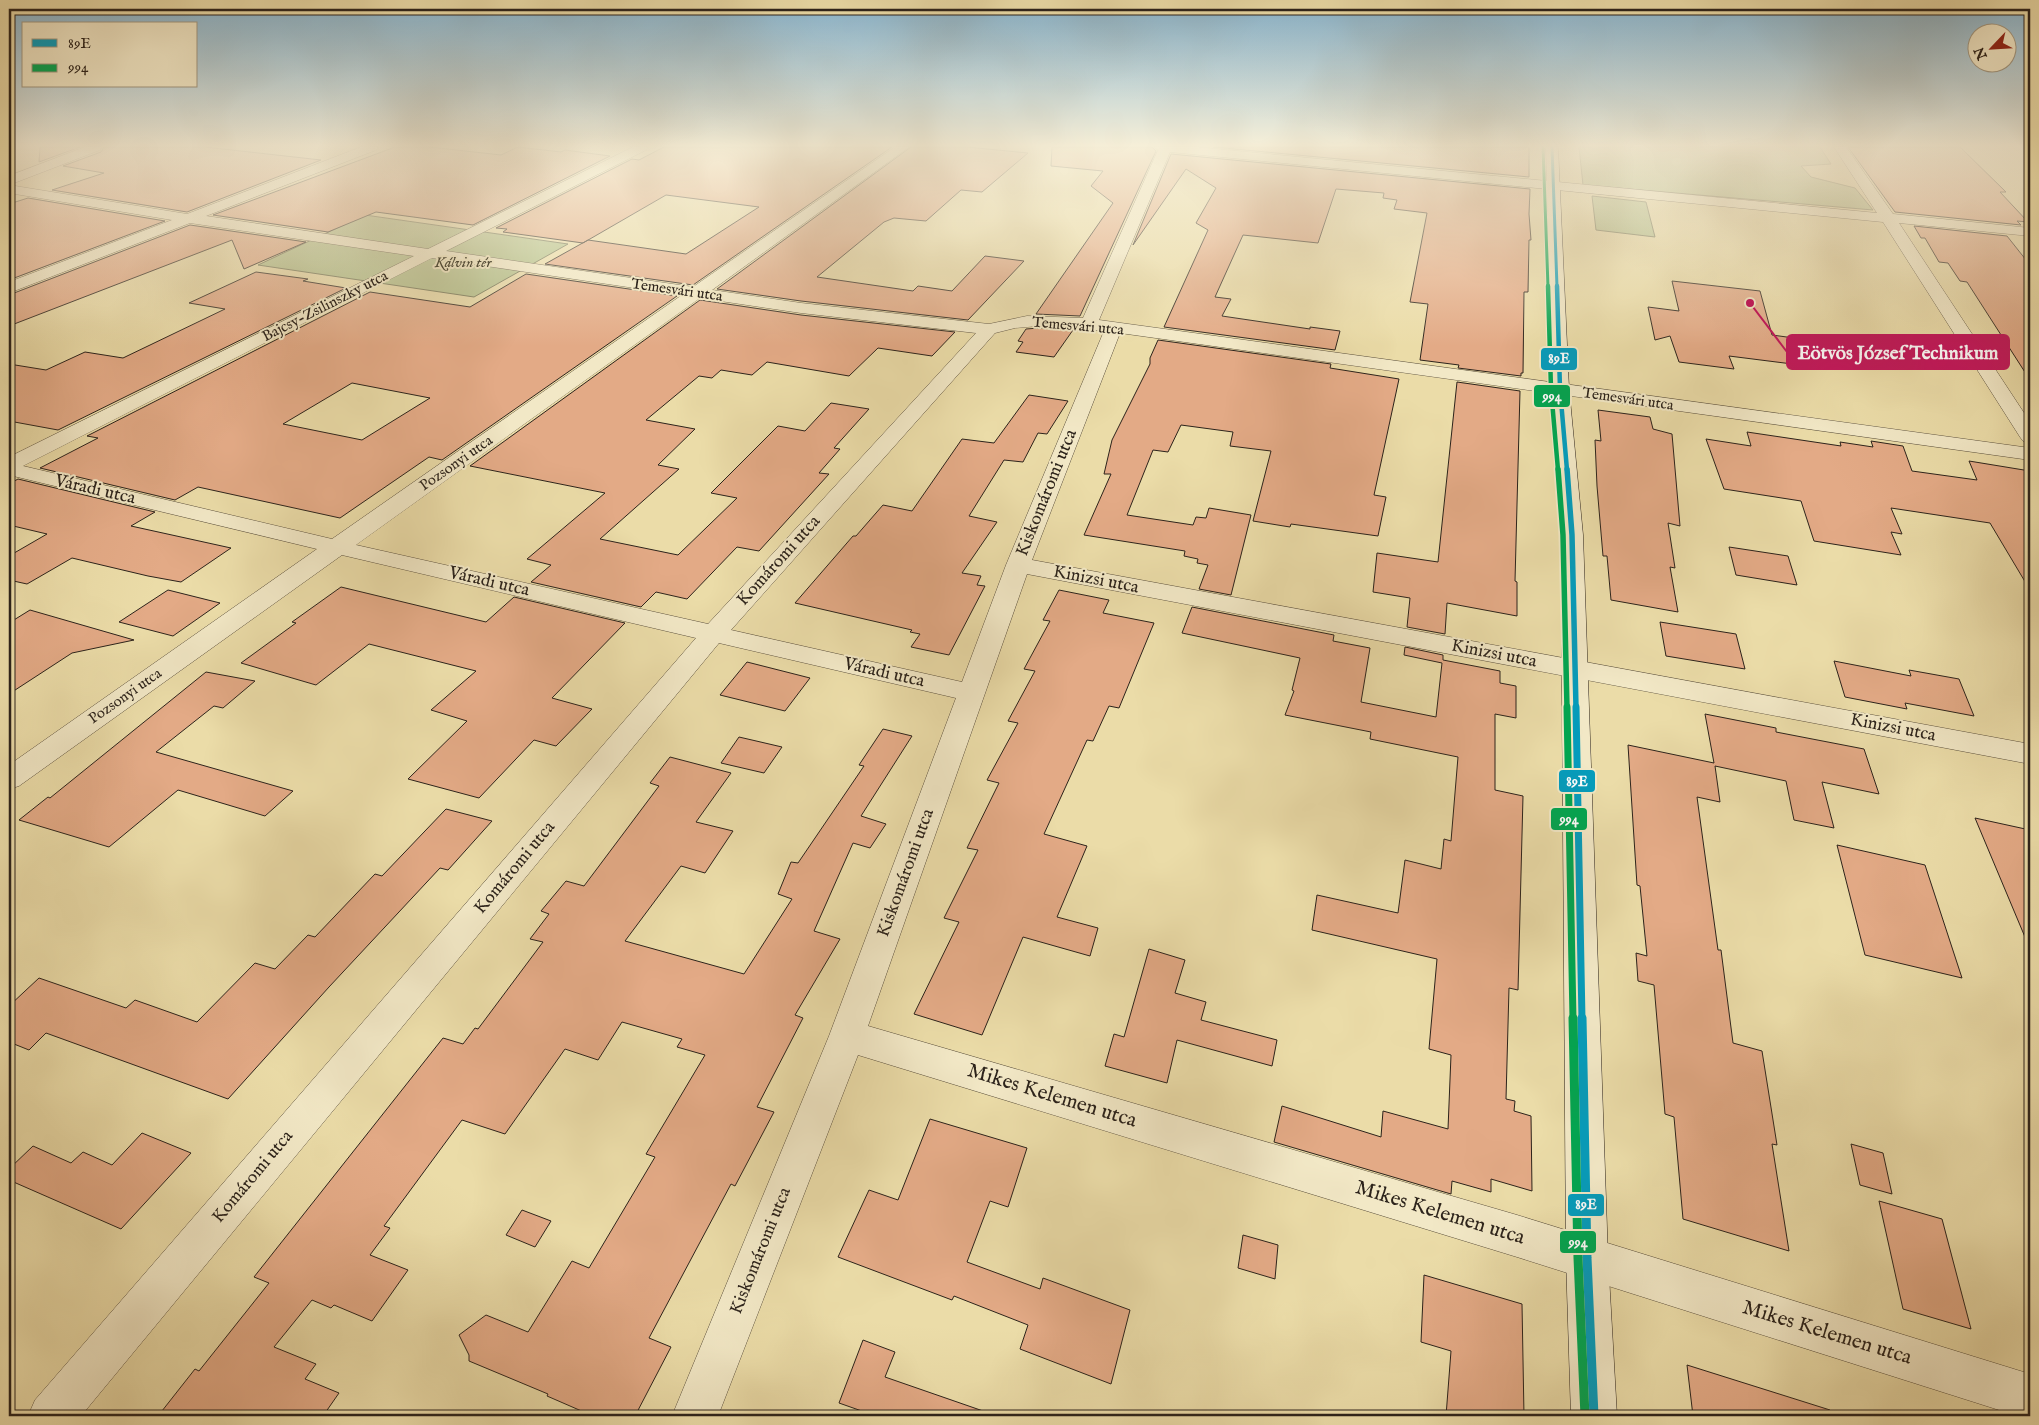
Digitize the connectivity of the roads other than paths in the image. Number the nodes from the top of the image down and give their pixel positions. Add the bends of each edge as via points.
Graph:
1 (159, 214) edge
2 (199, 214) edge
3 (510, 214) edge
4 (809, 214) edge
5 (1142, 214) edge
6 (1553, 214) edge
7 (1841, 214) edge
8 (1885, 214) edge
9 (187, 218) junction
10 (1888, 218) junction
11 (2030, 232) edge
12 (429, 254) junction
13 (9, 288) edge
14 (696, 293) junction
15 (1102, 326) junction
16 (989, 329) junction
17 (1560, 389) junction
18 (2030, 437) edge
19 (2030, 454) edge
20 (9, 465) edge
21 (9, 469) edge
22 (336, 547) junction
23 (1018, 565) junction
24 (714, 633) junction
25 (1576, 669) junction
26 (971, 693) junction
27 (2030, 754) edge
28 (9, 779) edge
29 (847, 1036) junction
30 (1587, 1258) junction
31 (2030, 1397) edge
32 (51, 1416) edge
33 (695, 1416) edge
34 (1594, 1416) edge

1 - 9 street, Temesvári utca
2 - 9 street
3 - 12 street, Bajcsy-Zsilinszky utca
4 - 14 street, Pozsonyi utca
5 - 15 street, Kiskomáromi utca
6 - 17 street
7 - 10 street
8 - 10 street
9 - 12 street, Temesvári utca
9 - 13 street
10 - 11 street
10 - 18 street
12 - 14 street, Temesvári utca
12 - 20 street, Bajcsy-Zsilinszky utca
14 - 16 street, Temesvári utca
14 - 22 street, Pozsonyi utca
15 - 16 street, Temesvári utca via 1048,320 1013,321
15 - 17 street, Temesvári utca
15 - 23 street, Kiskomáromi utca
16 - 24 street, Komáromi utca
17 - 19 street, Temesvári utca
17 - 25 street via 1572,535
21 - 22 street, Váradi utca
22 - 24 street, Váradi utca
22 - 28 street, Pozsonyi utca
23 - 25 street, Kinizsi utca
23 - 26 street, Kiskomáromi utca
24 - 26 street, Váradi utca
24 - 32 street, Komáromi utca
25 - 27 street, Kinizsi utca
25 - 30 street
26 - 29 street, Kiskomáromi utca
29 - 30 street, Mikes Kelemen utca
29 - 33 street, Kiskomáromi utca
30 - 31 street, Mikes Kelemen utca
30 - 34 street

